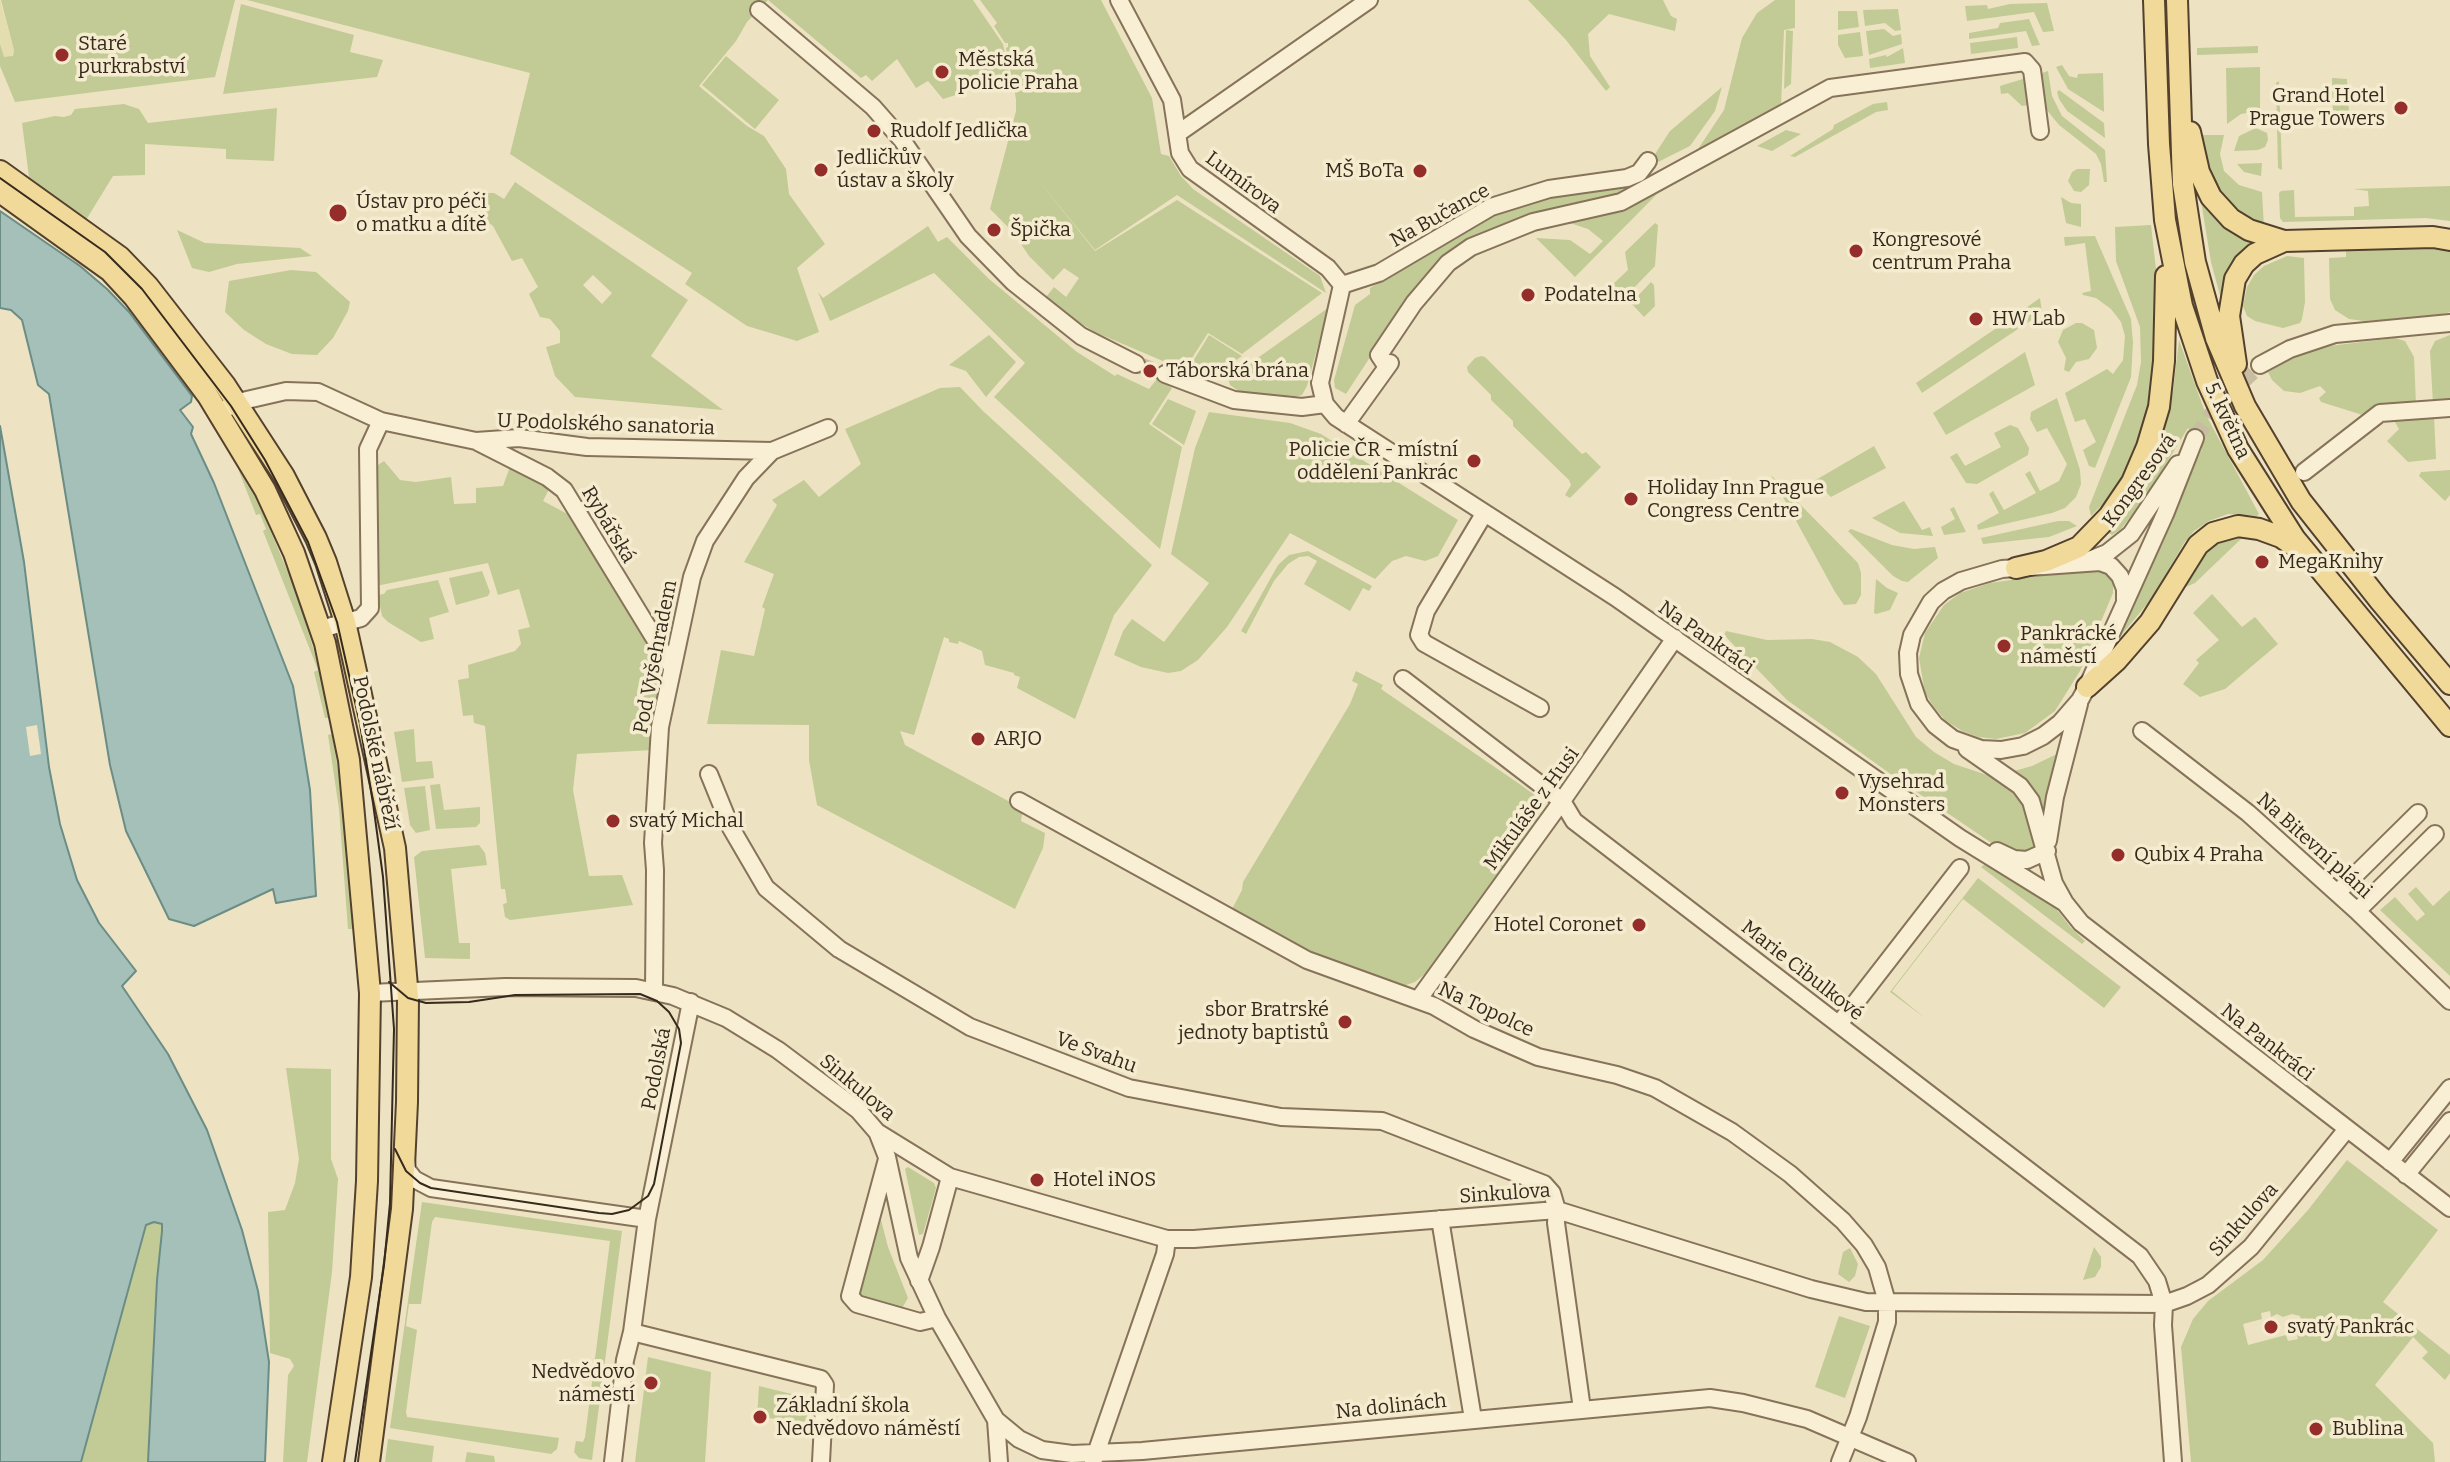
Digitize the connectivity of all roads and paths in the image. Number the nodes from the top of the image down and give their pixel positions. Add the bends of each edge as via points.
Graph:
1 (1119, 0) edge
2 (1369, 0) edge
3 (2154, 0) edge
4 (2177, 0) edge
5 (753, 5) edge
6 (2180, 89) junction
7 (2040, 131) dead end
8 (1177, 134) junction
9 (1648, 161) dead end
10 (0, 171) edge
11 (0, 192) edge
12 (2165, 220) junction
13 (2450, 240) edge
14 (2290, 241) junction
15 (1342, 285) junction
16 (2450, 323) edge
17 (1136, 364) tunnel mouth
18 (2260, 365) tunnel mouth
19 (1165, 374) tunnel mouth
20 (238, 402) junction
21 (1325, 404) junction
22 (2450, 408) edge
23 (219, 413) junction
24 (381, 421) junction
25 (1346, 424) junction
26 (828, 428) dead end
27 (2257, 428) junction
28 (476, 441) junction
29 (772, 451) junction
30 (2304, 472) dead end
31 (1484, 514) junction
32 (2085, 562) junction
33 (2312, 562) junction
34 (2016, 568) junction
35 (2125, 602) junction
36 (345, 622) junction
37 (321, 629) junction
38 (1675, 638) junction
39 (672, 667) junction
40 (1403, 679) dead end
41 (2450, 684) edge
42 (2084, 694) junction
43 (1540, 708) dead end
44 (2450, 726) edge
45 (2142, 731) dead end
46 (1953, 739) junction
47 (709, 774) dead end
48 (1019, 801) dead end
49 (1562, 801) junction
50 (2418, 813) dead end
51 (2435, 834) dead end
52 (1960, 838) junction
53 (2047, 851) junction
54 (1960, 868) dead end
55 (2337, 893) junction
56 (2065, 903) junction
57 (2357, 911) junction
58 (407, 991) junction
59 (654, 991) junction
60 (370, 993) junction
61 (1418, 1000) junction
62 (2450, 1001) edge
63 (691, 1002) junction
64 (1839, 1024) junction
65 (2450, 1088) edge
66 (2450, 1121) edge
67 (2347, 1129) junction
68 (877, 1132) junction
69 (405, 1156) junction
70 (887, 1157) junction
71 (2390, 1162) junction
72 (2406, 1175) junction
73 (950, 1177) junction
74 (2450, 1208) edge
75 (1557, 1210) junction
76 (647, 1219) junction
77 (1440, 1219) junction
78 (1167, 1239) junction
79 (919, 1281) junction
80 (1887, 1302) junction
81 (2164, 1304) junction
82 (937, 1318) junction
83 (632, 1332) junction
84 (1582, 1409) junction
85 (1473, 1419) junction
86 (996, 1420) junction
87 (1851, 1437) junction
88 (1094, 1458) edge
89 (333, 1462) edge
90 (369, 1462) edge
91 (613, 1462) edge
92 (821, 1462) edge
93 (999, 1462) edge
94 (1840, 1462) edge
95 (1907, 1462) edge
96 (2173, 1462) edge

1 - 8 street, Lumírova via 1172,100
2 - 8 street
3 - 12 main road, 5. května
4 - 6 main road, 5. května
5 - 17 street via 873,107 968,236 1013,282 1081,336
6 - 14 main road via 2199,172 2211,197 2240,224
6 - 27 main road, 5. května via 2183,184 2195,262 2216,338
7 - 25 street via 2032,70 2025,62 1830,88 1621,202 1533,222 1471,247 1448,263 1405,316 1379,355 1389,365
8 - 15 street, Lumírova via 1190,169 1328,268
9 - 15 street, Na Bučance via 1627,178 1549,189 1491,207 1379,273
10 - 20 main road, Podolské nábřeží via 120,257
11 - 23 main road, Podolské nábřeží via 110,271
12 - 33 main road, 5. května via 2182,306 2223,418 2256,480
12 - 34 main road via 2164,361 2159,407 2140,466 2109,516 2079,547
13 - 14 main road
14 - 27 main road via 2249,259 2231,291 2234,355
15 - 21 street via 1320,376
16 - 18 street via 2335,334
19 - 21 street via 1234,400
20 - 23 street, U Podolského sanatoria
20 - 24 street, U Podolského sanatoria via 286,391 318,392
20 - 36 main road, Podolské nábřeží via 316,538
21 - 25 street, Na Pankráci
22 - 30 street via 2380,413
23 - 37 main road, Podolské nábřeží via 271,502
24 - 28 street, U Podolského sanatoria
24 - 36 street via 368,449 370,608 361,618
25 - 31 street, Na Pankráci
26 - 29 street, U Podolského sanatoria
27 - 41 main road, 5. května via 2335,547
28 - 29 street, U Podolského sanatoria via 519,438 587,447
28 - 39 street, Rybářská via 564,490
29 - 39 street, Pod Vyšehradem via 746,478 705,541
31 - 38 street, Na Pankráci
31 - 43 street via 1426,611 1419,635 1424,643
32 - 34 street
32 - 35 street via 2115,570
32 - 35 street, Kongresová via 2131,534 2195,438
33 - 42 main road via 2292,544 2259,529 2238,526 2213,533 2198,545 2150,622
33 - 44 main road, 5. května
34 - 46 street via 1951,586 1926,608 1912,635 1908,665 1915,695 1929,719
35 - 42 street
36 - 37 street
36 - 58 main road, Podolské nábřeží via 395,848
37 - 60 main road, Podolské nábřeží via 349,760
38 - 49 street, Mikuláše z Husi
38 - 52 street, Na Pankráci
39 - 59 street, Pod Vyšehradem via 660,727 653,843
40 - 49 street, Marie Cibulkové
42 - 46 street via 2051,730 2023,746 1981,749
42 - 53 street via 2055,797
45 - 55 street, Na Bitevní pláni via 2248,813
46 - 53 street, Na Pankráci via 2025,792
47 - 75 street, Ve Svahu via 731,828 766,888 839,949 970,1027 1129,1088 1281,1117 1387,1122 1544,1184
48 - 61 street, Na Topolce via 1307,960
49 - 61 street, Mikuláše z Husi
49 - 64 street, Marie Cibulkové via 1574,821
50 - 55 street
51 - 57 street
52 - 53 street via 2014,859
52 - 56 street, Na Pankráci
53 - 56 street, Na Pankráci via 2050,872
54 - 64 street
55 - 57 street, Na Bitevní pláni
56 - 67 street, Na Pankráci via 2099,939
57 - 62 street, Na Bitevní pláni
58 - 59 street
58 - 60 street
58 - 69 main road, Podolské nábřeží
59 - 63 street
60 - 89 main road, Podolské nábřeží via 361,1277
61 - 80 street, Na Topolce via 1538,1057 1655,1088 1732,1132 1790,1174 1854,1233 1872,1256
63 - 68 street, Sinkulova via 778,1050 858,1110
63 - 76 street, Podolská
64 - 81 street, Marie Cibulkové via 2140,1256 2157,1281
65 - 71 street
66 - 72 street
67 - 71 street, Na Pankráci
67 - 81 street, Sinkulova via 2237,1262 2208,1285
68 - 70 street, Na dolinách
68 - 73 street, Sinkulova
69 - 76 street via 414,1179 431,1188
69 - 90 main road, Podolské nábřeží
70 - 79 street, Na dolinách
70 - 82 street via 850,1296 857,1304 920,1322
71 - 72 street, Na Pankráci
72 - 74 street, Na Pankráci
73 - 78 street, Sinkulova
73 - 79 street
75 - 77 street, Sinkulova
75 - 80 street, Sinkulova via 1811,1289
75 - 84 street
76 - 83 street, Podolská
77 - 78 street, Sinkulova
77 - 85 street
78 - 88 street
79 - 82 street, Na dolinách
80 - 81 street, Sinkulova
80 - 87 street via 1887,1322
81 - 96 street
82 - 86 street, Na dolinách
83 - 91 street, Podolská
83 - 92 street via 821,1379
84 - 85 street, Na dolinách
84 - 87 street, Na dolinách via 1710,1398 1807,1419
85 - 88 street, Na dolinách
86 - 88 street, Na dolinách via 1042,1450
86 - 93 street
87 - 94 street
87 - 95 street, Na dolinách

